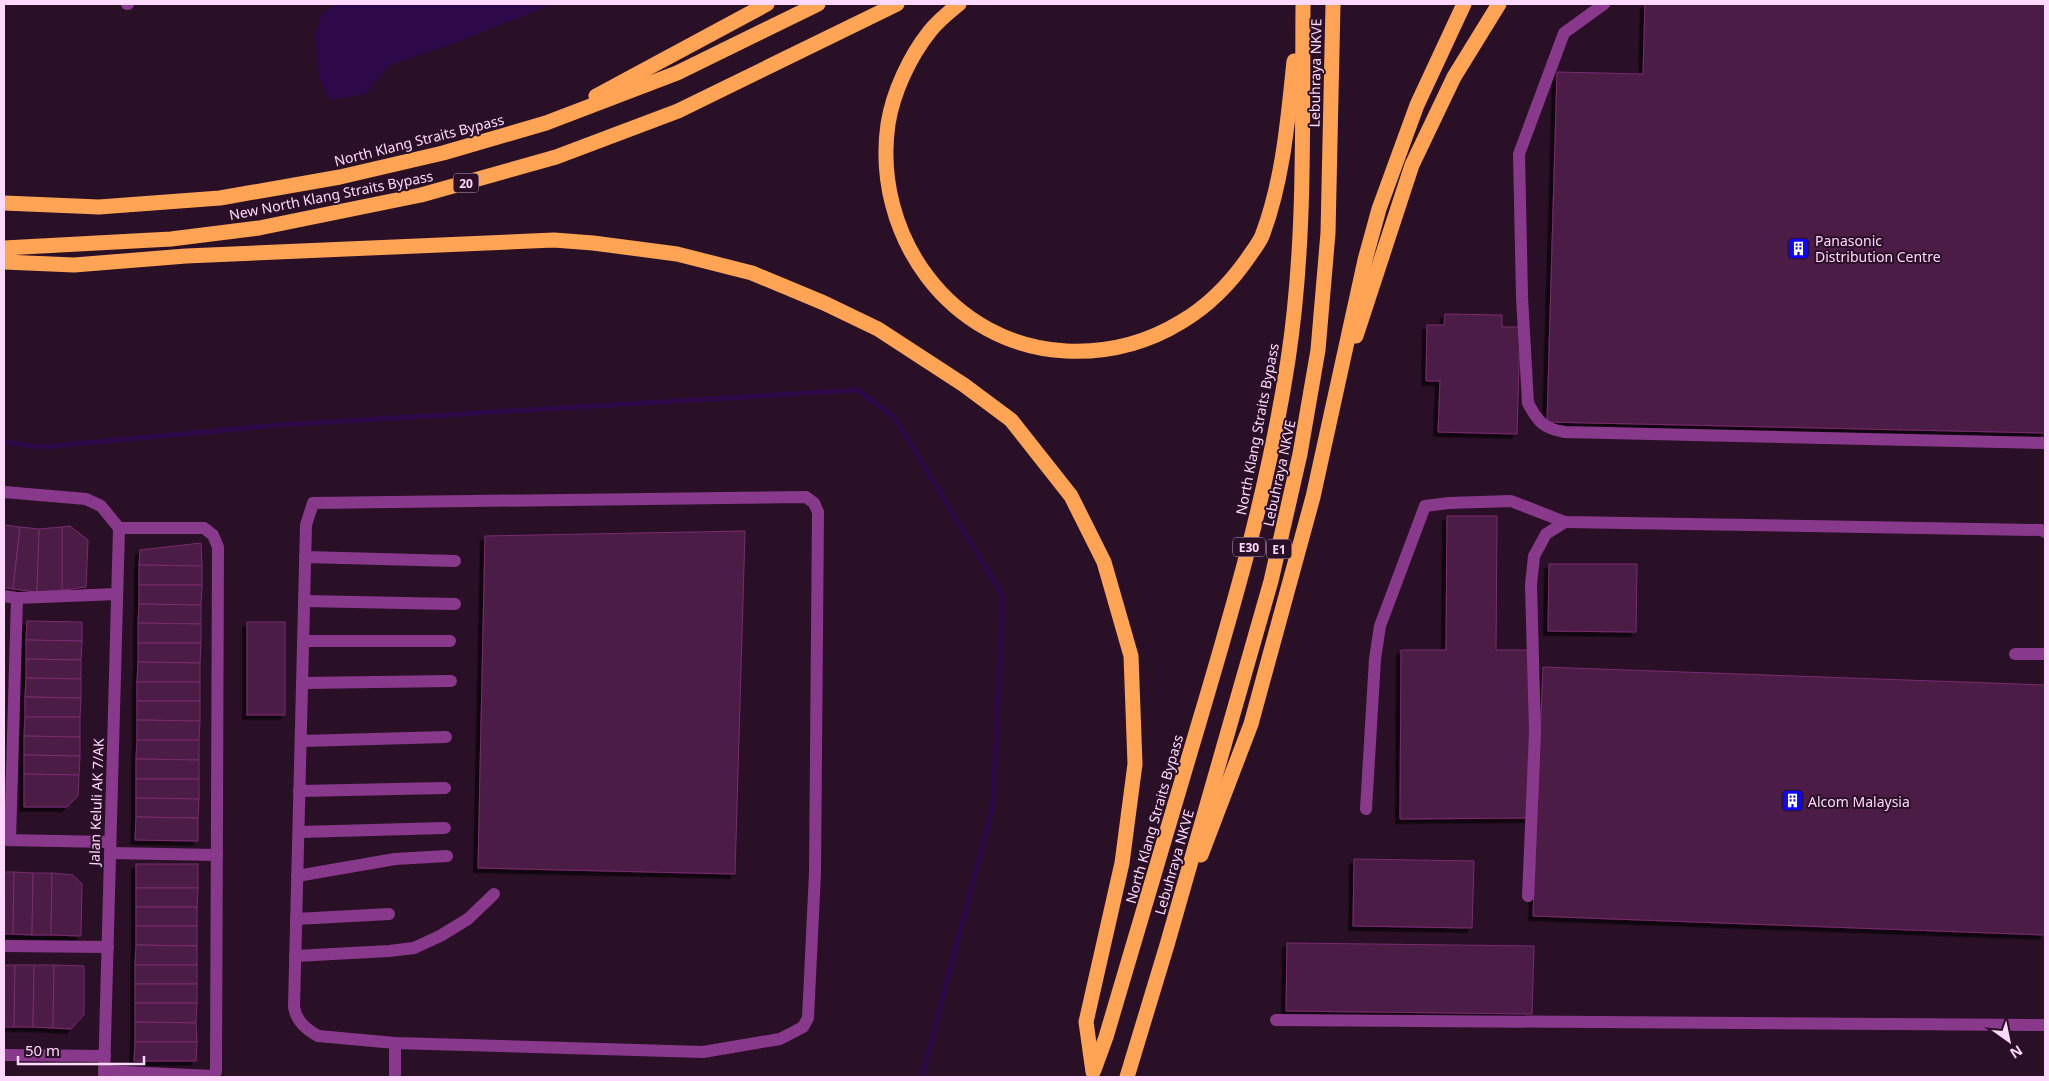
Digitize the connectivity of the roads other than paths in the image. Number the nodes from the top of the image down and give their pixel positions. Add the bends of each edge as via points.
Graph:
1 (767, 4) edge
2 (818, 4) edge
3 (897, 4) edge
4 (959, 4) edge
5 (1301, 4) edge
6 (1333, 4) edge
7 (1464, 4) edge
8 (1499, 4) edge
9 (1604, 4) edge
10 (546, 123) junction
11 (4, 203) edge
12 (4, 248) edge
13 (4, 262) edge
14 (1328, 422) junction
15 (2045, 443) edge
16 (4, 492) edge
17 (1565, 522) junction
18 (119, 528) junction
19 (2045, 532) edge
20 (305, 557) junction
21 (455, 561) dead end
22 (117, 594) junction
23 (4, 596) edge
24 (17, 598) junction
25 (304, 601) junction
26 (455, 604) dead end
27 (303, 641) junction
28 (450, 641) dead end
29 (2014, 654) dead end
30 (2045, 654) edge
31 (451, 681) dead end
32 (302, 683) junction
33 (446, 737) dead end
34 (301, 741) junction
35 (445, 788) dead end
36 (299, 791) junction
37 (1366, 809) dead end
38 (444, 828) dead end
39 (298, 832) junction
40 (7, 840) edge
41 (110, 848) junction
42 (217, 855) junction
43 (447, 856) dead end
44 (297, 876) junction
45 (494, 894) dead end
46 (1528, 896) dead end
47 (389, 914) dead end
48 (296, 919) junction
49 (1167, 945) junction
50 (4, 946) edge
51 (108, 947) junction
52 (295, 956) junction
53 (1276, 1020) dead end
54 (2045, 1024) edge
55 (395, 1043) junction
56 (4, 1055) edge
57 (105, 1056) junction
58 (104, 1074) edge
59 (1092, 1075) edge
60 (395, 1077) edge
61 (1126, 1077) edge

1 - 10 highway
2 - 10 highway, North Klang Straits Bypass via 677,74
3 - 12 highway, New North Klang Straits Bypass / 20 via 678,111 556,157 421,195 249,229 171,239
4 - 5 highway via 930,32 903,76 895,99 888,122 886,149 894,208 919,263 944,298 961,313 1002,337 1028,346 1085,352 1151,339 1196,313 1222,291 1261,238 1272,203 1289,110
5 - 59 highway, North Klang Straits Bypass / E30 via 1301,230 1297,287 1266,486 1106,1037
6 - 49 highway, Lebuhraya NKVE / E1 via 1328,233 1318,350 1300,454 1270,581
7 - 14 highway via 1417,105 1379,209
8 - 14 highway via 1454,77 1412,165
9 - 15 street via 1564,33 1519,154 1528,403 1536,418 1550,430 1565,432
10 - 11 highway, North Klang Straits Bypass via 359,173 220,198 99,207
13 - 59 highway via 74,264 554,240 677,254 752,273 878,329 925,358 1011,420 1071,496 1104,562 1131,656 1135,764 1122,863 1086,1022
14 - 49 highway via 1313,497 1251,724
16 - 18 street via 86,499 101,506
17 - 19 street
17 - 37 street via 1511,501 1425,506 1380,626
17 - 46 street via 1546,534 1534,556 1531,585 1535,732
18 - 22 street, Jalan Keluli AK 7/AK
18 - 42 street via 204,528 213,535 218,547
20 - 21 street
20 - 25 street
20 - 55 street via 306,526 312,503 806,497 818,512 815,873 808,1018 803,1027 780,1039 703,1052
22 - 24 street
22 - 41 street, Jalan Keluli AK 7/AK
23 - 24 street
24 - 40 street
25 - 26 street
25 - 27 street
27 - 28 street
27 - 32 street
29 - 30 street
31 - 32 street
32 - 34 street
33 - 34 street
34 - 36 street
35 - 36 street
36 - 39 street
38 - 39 street
39 - 44 street
40 - 41 street
41 - 42 street
41 - 51 street, Jalan Keluli AK 7/AK
42 - 58 street via 216,1072 212,1076
43 - 44 street via 394,859
44 - 48 street
45 - 52 street via 468,919 414,948
47 - 48 street
48 - 52 street
49 - 61 highway, Lebuhraya NKVE / E1
50 - 51 street
51 - 57 street, Jalan Keluli AK 7/AK
52 - 55 street via 295,1015 308,1031 318,1036
53 - 54 street
55 - 60 street
56 - 57 street
57 - 58 street, Jalan Keluli AK 7/AK

